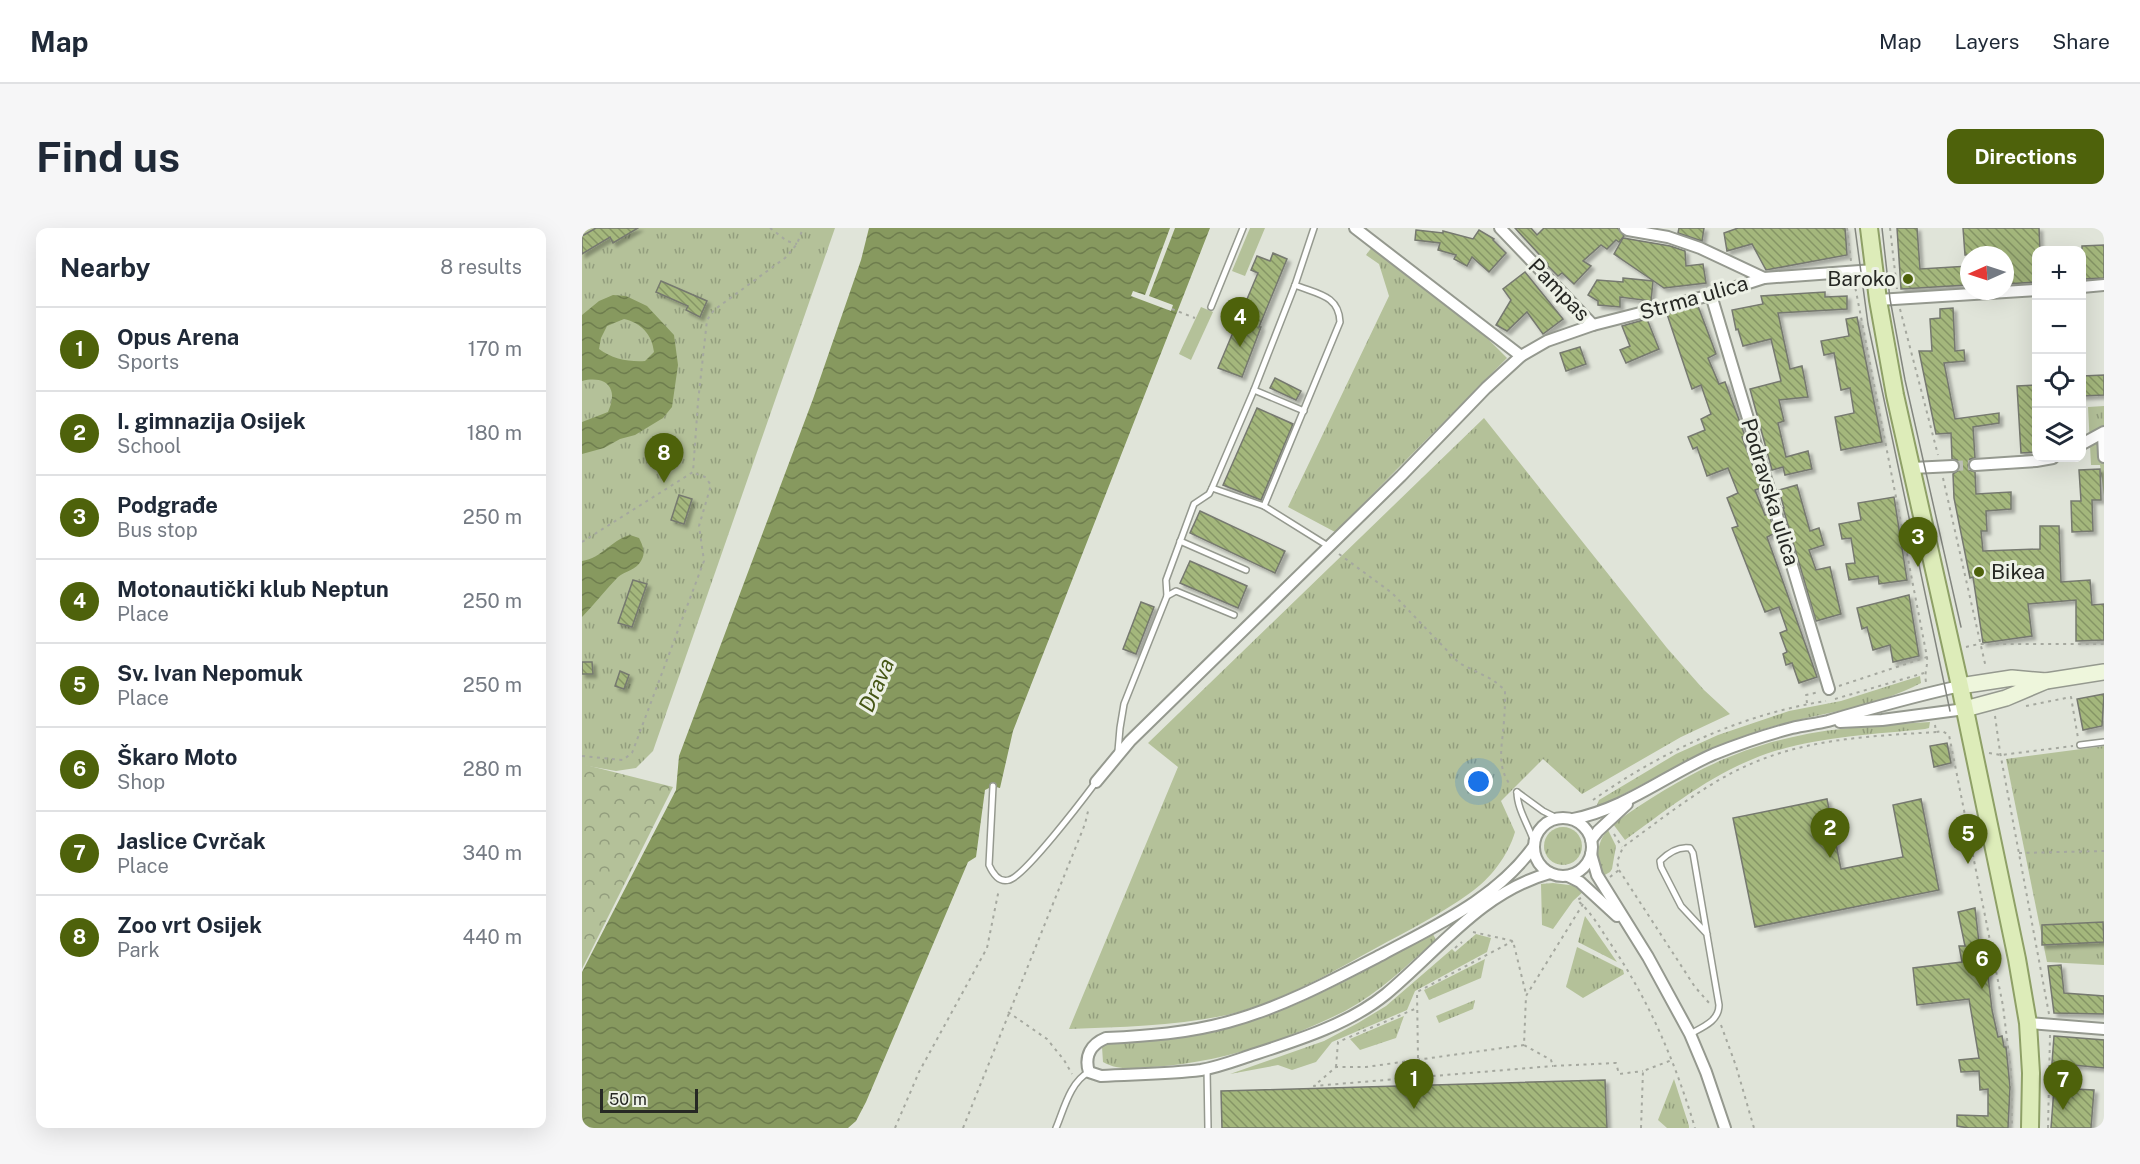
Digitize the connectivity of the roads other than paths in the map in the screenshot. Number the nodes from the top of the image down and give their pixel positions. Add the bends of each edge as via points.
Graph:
1 (1243, 228) edge
2 (1314, 228) edge
3 (1355, 228) edge
4 (1500, 228) edge
5 (1625, 228) edge
6 (1869, 228) edge
7 (1369, 233) edge
8 (1874, 270) junction
9 (1764, 278) junction
10 (1295, 285) junction
11 (2104, 285) edge
12 (2086, 287) edge
13 (2032, 290) edge
14 (1711, 295) junction
15 (1878, 300) junction
16 (1211, 307) dead end
17 (1593, 325) junction
18 (1521, 356) junction
19 (1254, 390) junction
20 (1304, 411) junction
21 (2104, 433) edge
22 (2086, 442) edge
23 (2104, 457) edge
24 (2032, 461) edge
25 (1975, 465) tunnel mouth
26 (1953, 466) tunnel mouth
27 (1912, 468) junction
28 (1212, 488) junction
29 (1264, 506) junction
30 (1180, 541) junction
31 (1328, 546) junction
32 (1246, 570) dead end
33 (1167, 596) junction
34 (1233, 615) dead end
35 (2104, 672) edge
36 (2046, 681) junction
37 (1960, 686) junction
38 (1829, 689) road end
39 (1965, 709) junction
40 (1824, 722) junction
41 (2104, 742) edge
42 (2080, 745) road end
43 (1118, 756) junction
44 (1096, 782) joint
45 (993, 786) dead end
46 (1634, 798) junction
47 (1557, 818) junction
48 (1573, 819) junction
49 (1591, 840) junction
50 (1534, 844) junction
51 (1591, 854) junction
52 (1550, 873) junction
53 (1568, 876) junction
54 (1628, 927) junction
55 (1707, 934) junction
56 (2028, 1023) junction
57 (2104, 1029) edge
58 (1690, 1034) junction
59 (1207, 1068) junction
60 (1089, 1072) junction
61 (1056, 1128) edge
62 (1208, 1128) edge
63 (1725, 1128) edge
64 (2030, 1128) edge

1 - 16 lane
2 - 10 lane
3 - 7 street
4 - 17 street, Pampas
5 - 9 street via 1700,248
6 - 8 main road
7 - 18 street
8 - 9 street, Strma ulica
8 - 15 main road
9 - 14 street, Strma ulica
10 - 19 lane
10 - 20 lane via 1334,301 1340,310 1340,322
11 - 12 street
13 - 15 street
14 - 17 street, Strma ulica
14 - 38 street, Podravska ulica
15 - 27 main road
17 - 18 street, Strma ulica via 1547,341
18 - 31 street, Strma ulica
19 - 20 lane
19 - 28 lane
20 - 29 lane
21 - 22 street
21 - 23 street
24 - 25 street
26 - 27 street
27 - 37 main road
28 - 29 lane
28 - 30 lane via 1194,504
29 - 31 lane
30 - 32 lane
30 - 33 lane via 1166,580
31 - 43 street, Strma ulica
33 - 34 lane via 1176,591
33 - 43 lane via 1124,704
35 - 36 main road
36 - 37 main road via 2012,678
36 - 39 main road
37 - 39 main road
37 - 40 street
39 - 40 street via 1873,721
39 - 56 main road
40 - 46 street via 1714,754
41 - 42 lane
43 - 44 street, Strma ulica
44 - 45 lane via 1018,876 1010,880 1001,880 989,865
46 - 48 street
46 - 49 street
47 - 48 street
47 - 50 street via 1542,826
47 - 50 lane via 1517,792 1517,802
48 - 49 street via 1582,824
49 - 51 street
50 - 52 street via 1536,860
50 - 60 street via 1514,870 1458,913 1335,980 1268,1010 1226,1023 1192,1031 1106,1038 1092,1047
51 - 53 street via 1584,867
51 - 54 street via 1597,875
52 - 53 street
52 - 59 street via 1519,884 1475,914 1384,996 1358,1013 1262,1052
53 - 54 street via 1580,882
54 - 58 street
55 - 55 lane via 1693,853 1690,848 1678,848 1660,861 1661,867 1682,906
55 - 58 lane via 1719,1012
56 - 57 street
56 - 64 main road
58 - 63 street
59 - 60 street via 1101,1076
59 - 62 lane
60 - 61 lane via 1077,1082

